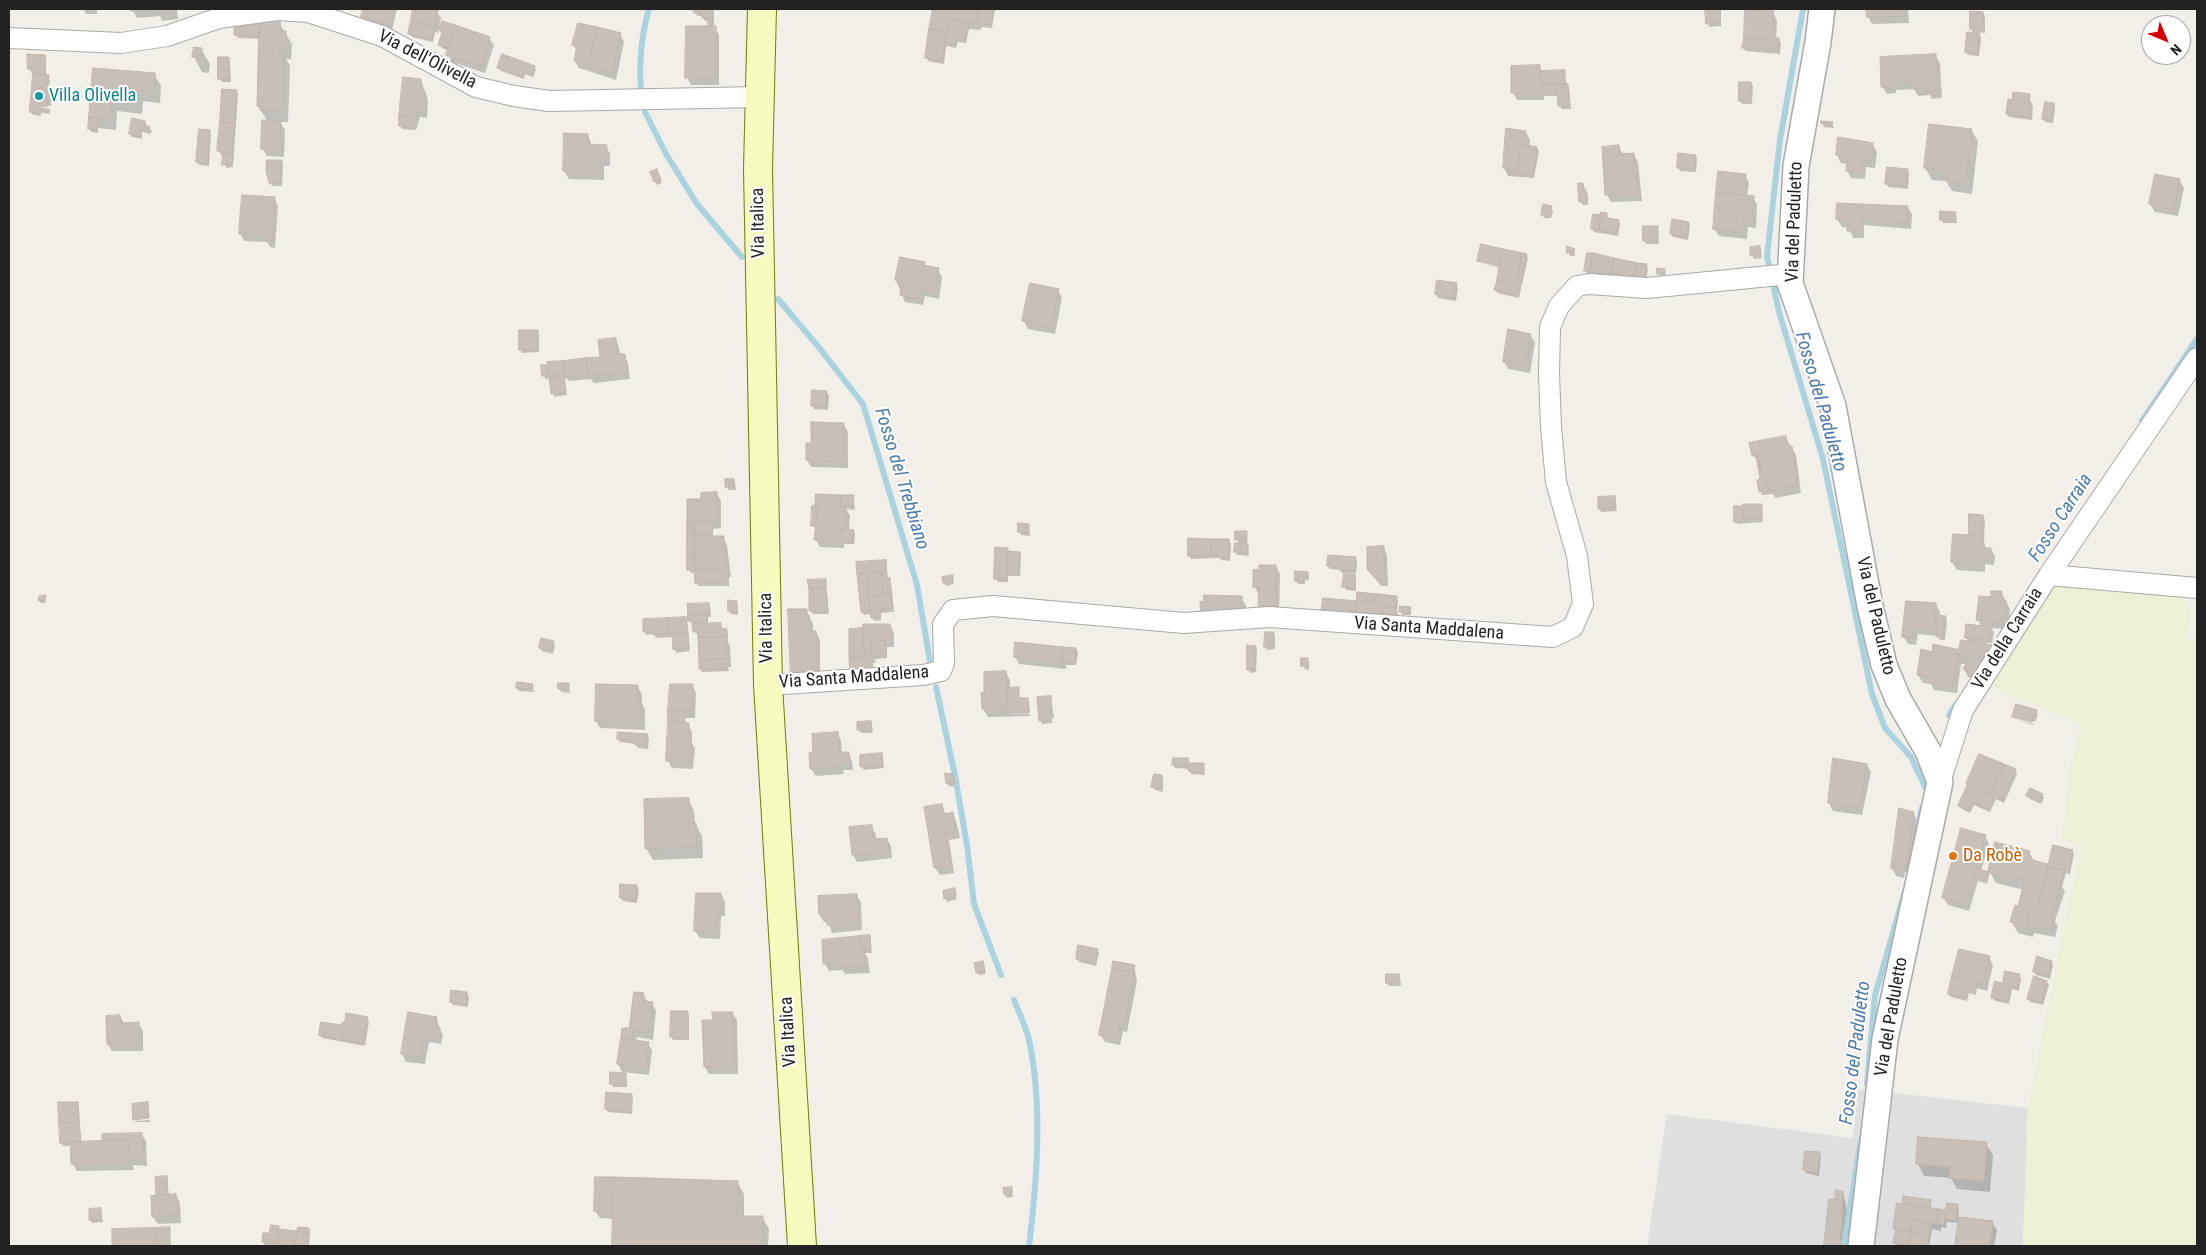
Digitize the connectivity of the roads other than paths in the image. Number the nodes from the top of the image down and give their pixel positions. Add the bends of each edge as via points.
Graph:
1 (762, 9) edge
2 (1822, 9) edge
3 (9, 38) edge
4 (762, 97) junction
5 (1778, 276) junction
6 (2197, 358) edge
7 (2049, 575) junction
8 (2197, 588) edge
9 (768, 685) junction
10 (1940, 782) junction
11 (802, 1246) edge
12 (1861, 1246) edge

1 - 4 main road, Via Italica
2 - 5 street, Via del Paduletto
3 - 4 street, Via dell'Olivella via 121,43 167,36 219,18 277,10 308,12 382,36 476,87 514,96 549,101
4 - 9 main road, Via Italica via 758,169
5 - 9 street, Via Santa Maddalena via 1647,288 1589,284 1578,286 1559,306 1550,327 1551,427 1556,482 1577,556 1583,604 1573,627 1553,637 1269,617 1184,623 993,606 953,610 943,624 944,663 932,673
5 - 10 street, Via del Paduletto via 1790,283 1833,406 1884,665 1898,699 1928,751
6 - 7 street, Via della Carraia
7 - 8 street
7 - 10 street, Via della Carraia via 1963,710
9 - 11 main road, Via Italica
10 - 12 street, Via del Paduletto via 1885,1039

